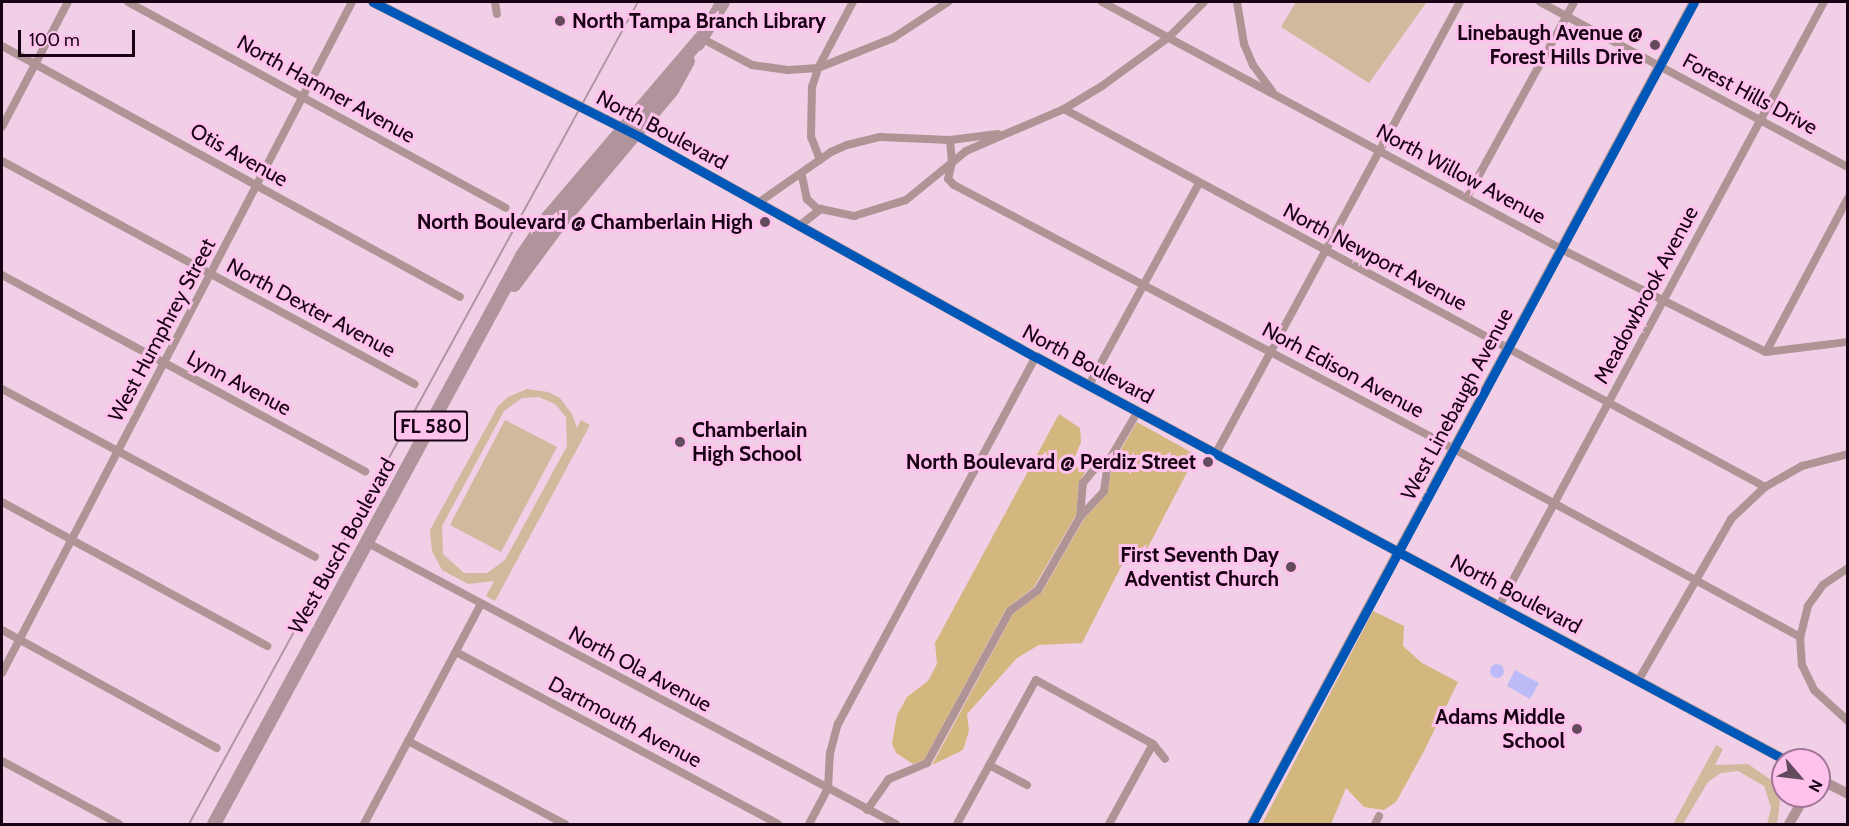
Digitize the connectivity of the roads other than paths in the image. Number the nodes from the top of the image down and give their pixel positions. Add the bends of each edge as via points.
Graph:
1 (68, 2) edge
2 (128, 2) edge
3 (352, 2) edge
4 (373, 2) edge
5 (495, 2) edge
6 (723, 2) edge
7 (853, 2) edge
8 (948, 2) edge
9 (1102, 2) edge
10 (1204, 2) edge
11 (1237, 2) edge
12 (1460, 2) edge
13 (1540, 2) edge
14 (1574, 2) edge
15 (1694, 2) edge
16 (1824, 2) edge
17 (497, 14) dead end
18 (1566, 15) junction
19 (1169, 37) junction
20 (701, 38) junction
21 (2, 46) edge
22 (35, 64) junction
23 (1659, 66) junction
24 (818, 68) junction
25 (1275, 94) junction
26 (304, 98) junction
27 (1064, 109) junction
28 (1761, 120) junction
29 (2, 128) edge
30 (623, 128) junction
31 (1007, 133) junction
32 (636, 135) junction
33 (950, 140) junction
34 (1380, 150) junction
35 (2, 160) edge
36 (820, 160) junction
37 (952, 162) junction
38 (1848, 167) edge
39 (802, 176) junction
40 (1199, 183) junction
41 (257, 186) junction
42 (1467, 197) junction
43 (1848, 198) edge
44 (758, 203) junction
45 (506, 208) dead end
46 (819, 210) junction
47 (799, 226) junction
48 (1561, 249) junction
49 (1326, 251) junction
50 (2, 274) edge
51 (211, 275) junction
52 (1143, 285) junction
53 (460, 297) dead end
54 (1662, 302) junction
55 (495, 310) junction
56 (1848, 342) edge
57 (1507, 348) junction
58 (1272, 352) junction
59 (1766, 352) junction
60 (1036, 357) junction
61 (164, 363) junction
62 (415, 384) dead end
63 (1089, 385) junction
64 (2, 389) edge
65 (1608, 402) junction
66 (1138, 411) junction
67 (1454, 448) junction
68 (118, 453) junction
69 (1216, 453) junction
70 (1848, 454) edge
71 (1108, 462) junction
72 (365, 471) dead end
73 (1765, 487) junction
74 (2, 502) edge
75 (1553, 503) junction
76 (1080, 517) junction
77 (71, 540) junction
78 (368, 543) junction
79 (1398, 552) junction
80 (315, 557) dead end
81 (1848, 568) edge
82 (1693, 580) junction
83 (481, 604) junction
84 (1499, 606) junction
85 (2, 630) edge
86 (1800, 637) junction
87 (19, 640) junction
88 (267, 646) dead end
89 (456, 652) junction
90 (2, 673) edge
91 (1638, 681) junction
92 (1848, 721) edge
93 (261, 739) junction
94 (408, 741) junction
95 (1153, 744) junction
96 (217, 748) dead end
97 (1771, 752) edge
98 (1165, 759) dead end
99 (2, 761) edge
100 (989, 765) junction
101 (1027, 785) dead end
102 (1831, 785) edge
103 (828, 789) junction
104 (1848, 794) edge
105 (1798, 808) edge
106 (867, 810) junction
107 (1380, 816) dead end
108 (120, 825) edge
109 (214, 825) edge
110 (222, 825) edge
111 (364, 825) edge
112 (565, 825) edge
113 (778, 825) edge
114 (809, 825) edge
115 (896, 825) edge
116 (957, 825) edge
117 (1109, 825) edge
118 (1252, 825) edge
119 (1375, 825) edge
120 (1789, 825) edge

1 - 22 street
2 - 26 street, North Hamner Avenue
3 - 26 street, West Humphrey Street
4 - 30 street, North Boulevard
5 - 17 street
6 - 20 main road, West Busch Boulevard / FL 580
7 - 24 street
8 - 24 street via 893,38
9 - 19 street, North Willow Avenue
10 - 19 street
11 - 25 street via 1244,44 1253,65
12 - 34 street
13 - 18 street, Forest Hills Drive
14 - 18 street
15 - 23 street, West Linebaugh Avenue
16 - 28 street, Meadowbrook Avenue
18 - 23 street, Forest Hills Drive
18 - 42 street
19 - 25 street, North Willow Avenue
19 - 27 street
20 - 24 street via 752,65 788,70
20 - 30 main road, West Busch Boulevard / FL 580
20 - 32 main road, West Busch Boulevard / FL 580 via 672,90
21 - 22 street, Otis Avenue
22 - 29 street
22 - 41 street, Otis Avenue
23 - 28 street, Forest Hills Drive
23 - 48 street, West Linebaugh Avenue
24 - 36 street via 809,115 811,137
25 - 34 street, North Willow Avenue
26 - 41 street, West Humphrey Street
26 - 45 street, North Hamner Avenue
27 - 31 street
27 - 40 street, North Newport Avenue
28 - 38 street, Forest Hills Drive
28 - 54 street, Meadowbrook Avenue
30 - 32 street, North Boulevard
30 - 55 main road, West Busch Boulevard / FL 580 via 549,216 522,256
31 - 33 street
31 - 37 street
32 - 44 street, North Boulevard
32 - 55 main road, West Busch Boulevard / FL 580 via 561,222
33 - 36 street via 880,137 846,145
33 - 37 street
34 - 42 street, North Willow Avenue
34 - 49 street
35 - 51 street, North Dexter Avenue
36 - 39 street
37 - 46 street via 906,200 877,211 854,216
37 - 52 street, Norh Edison Avenue via 948,179 954,186
39 - 44 street
39 - 46 street via 807,199
40 - 49 street, North Newport Avenue
40 - 52 street
41 - 51 street, West Humphrey Street
41 - 53 street, Otis Avenue
42 - 48 street, North Willow Avenue
43 - 59 street
44 - 47 street, North Boulevard
46 - 47 street
47 - 60 street, North Boulevard
48 - 54 street, North Willow Avenue
48 - 57 street, West Linebaugh Avenue
49 - 57 street, North Newport Avenue
49 - 58 street
50 - 61 street, Lynn Avenue
51 - 61 street, West Humphrey Street
51 - 62 street, North Dexter Avenue
52 - 58 street, Norh Edison Avenue
52 - 63 street
54 - 59 street, North Willow Avenue
54 - 65 street, Meadowbrook Avenue
55 - 78 main road, West Busch Boulevard / FL 580
56 - 59 street
57 - 65 street, North Newport Avenue
57 - 67 street, West Linebaugh Avenue
58 - 67 street, Norh Edison Avenue
58 - 69 street
60 - 63 street, North Boulevard
60 - 103 street via 838,724 830,753
61 - 68 street, West Humphrey Street
61 - 72 street, Lynn Avenue
63 - 66 street, North Boulevard
64 - 68 street
65 - 73 street, North Newport Avenue
65 - 75 street, Meadowbrook Avenue
66 - 69 street, North Boulevard
66 - 71 street
67 - 75 street, Norh Edison Avenue
67 - 79 street, West Linebaugh Avenue
68 - 77 street, West Humphrey Street
68 - 80 street
69 - 79 street, North Boulevard
70 - 73 street via 1802,466
71 - 76 street via 1104,491
71 - 76 street via 1097,466 1083,483
73 - 82 street via 1731,519
74 - 77 street
75 - 82 street, Norh Edison Avenue
75 - 84 street, Meadowbrook Avenue
76 - 106 street via 1038,590 1010,611 927,763 889,778
77 - 87 street, West Humphrey Street
77 - 88 street
78 - 83 street, North Ola Avenue
78 - 93 main road, West Busch Boulevard / FL 580
79 - 84 street, North Boulevard
79 - 118 street, West Linebaugh Avenue
81 - 86 street via 1823,585 1808,606
82 - 86 street, Norh Edison Avenue
82 - 91 street
83 - 89 street
83 - 103 street, North Ola Avenue
84 - 91 street, North Boulevard
85 - 87 street
86 - 92 street via 1802,665 1814,690
87 - 90 street, West Humphrey Street
87 - 96 street
89 - 94 street
89 - 113 street, Dartmouth Avenue
91 - 97 street, North Boulevard
93 - 109 main road, West Busch Boulevard / FL 580
93 - 110 main road, West Busch Boulevard / FL 580
94 - 111 street
94 - 112 street
95 - 98 street
95 - 100 street via 1036,680
95 - 117 street
99 - 108 street
100 - 101 street
100 - 116 street
102 - 104 street
103 - 106 street, North Ola Avenue
103 - 114 street
105 - 120 street
106 - 115 street, North Ola Avenue
107 - 119 street

